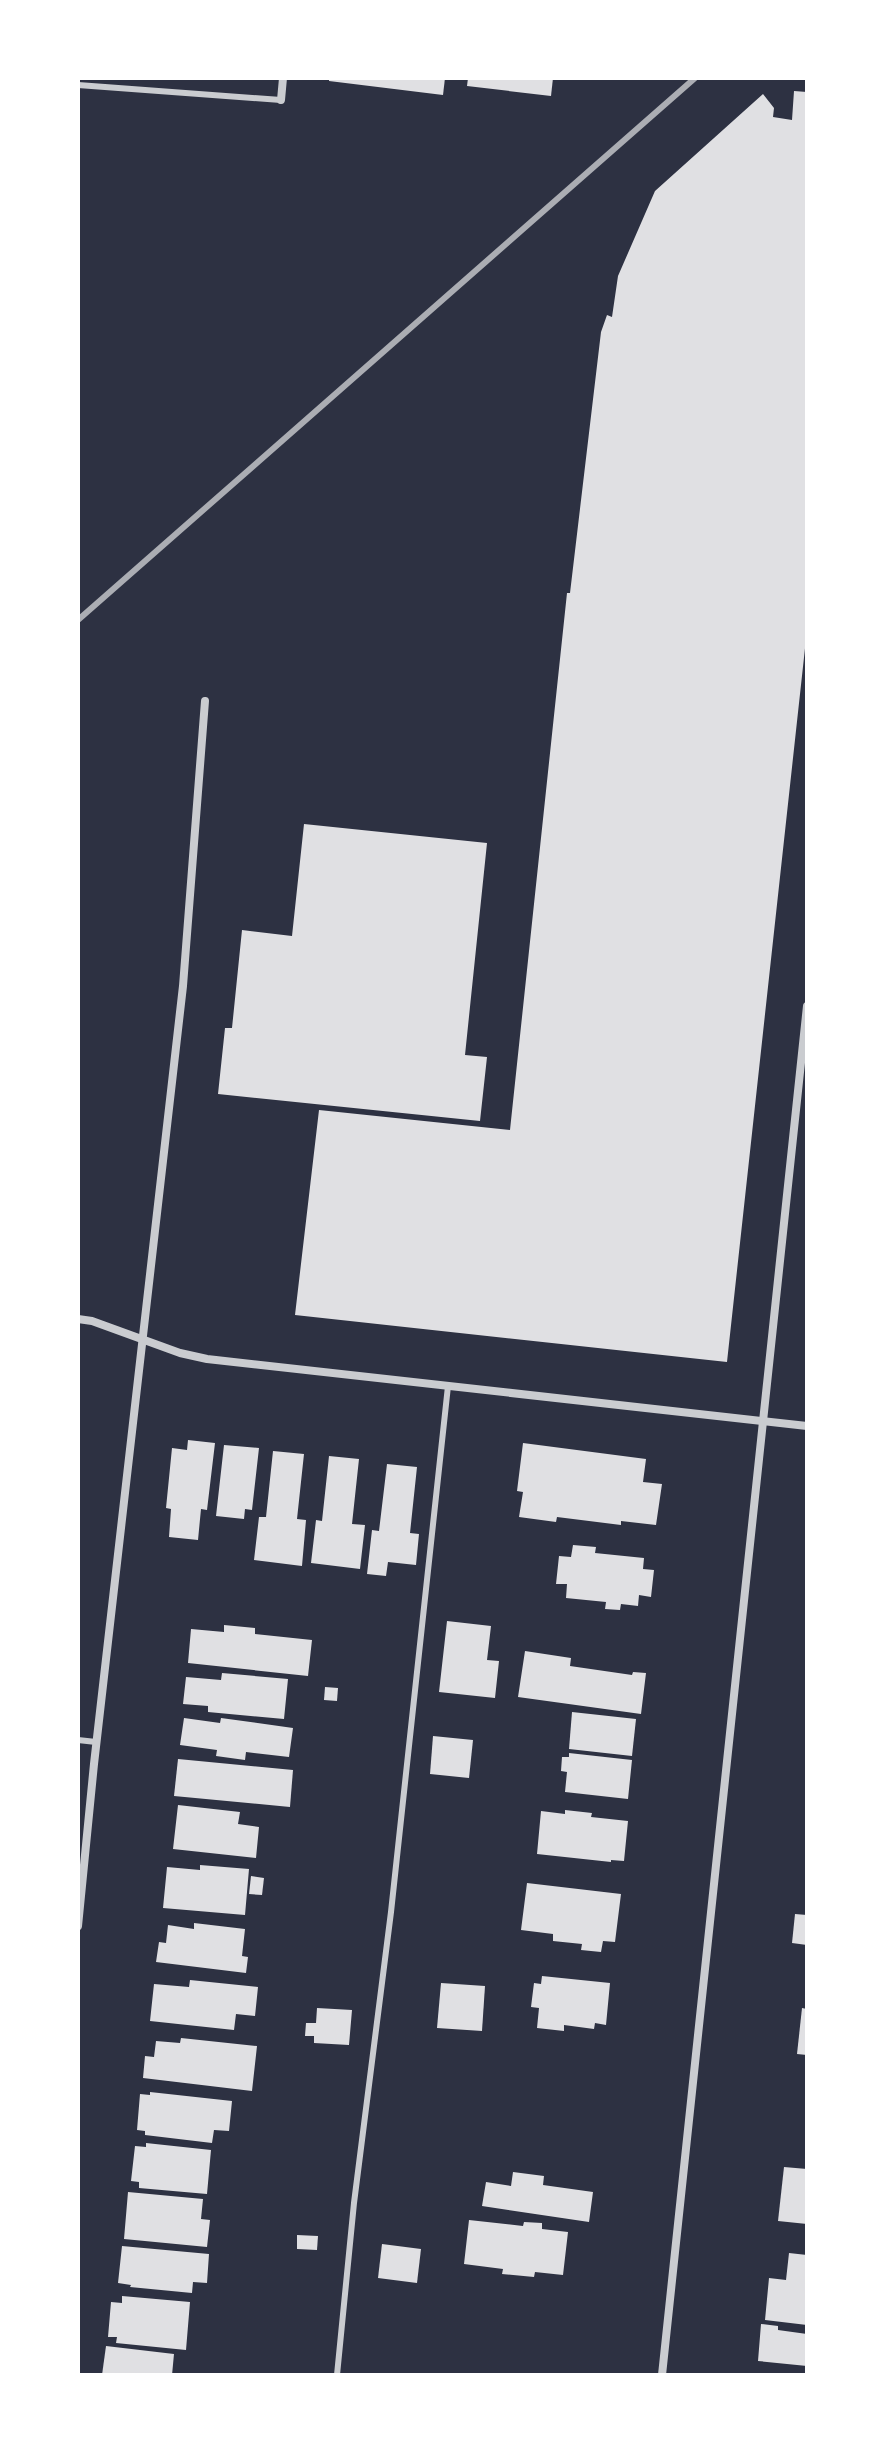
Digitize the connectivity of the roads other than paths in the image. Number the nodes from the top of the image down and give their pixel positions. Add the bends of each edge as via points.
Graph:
1 (283, 78) edge
2 (78, 85) edge
3 (281, 100) joint
4 (205, 701) dead end
5 (807, 1006) edge
6 (78, 1319) edge
7 (142, 1340) junction
8 (448, 1386) junction
9 (761, 1421) junction
10 (807, 1426) edge
11 (78, 1740) edge
12 (96, 1742) junction
13 (78, 1926) edge
14 (337, 2375) edge
15 (662, 2375) edge

1 - 3 street
2 - 3 lane
4 - 7 street via 183,986
5 - 9 street
6 - 7 street
7 - 8 street via 207,1359
7 - 12 street
8 - 9 street
8 - 14 lane
9 - 10 street
9 - 15 street
11 - 12 lane
12 - 13 street

